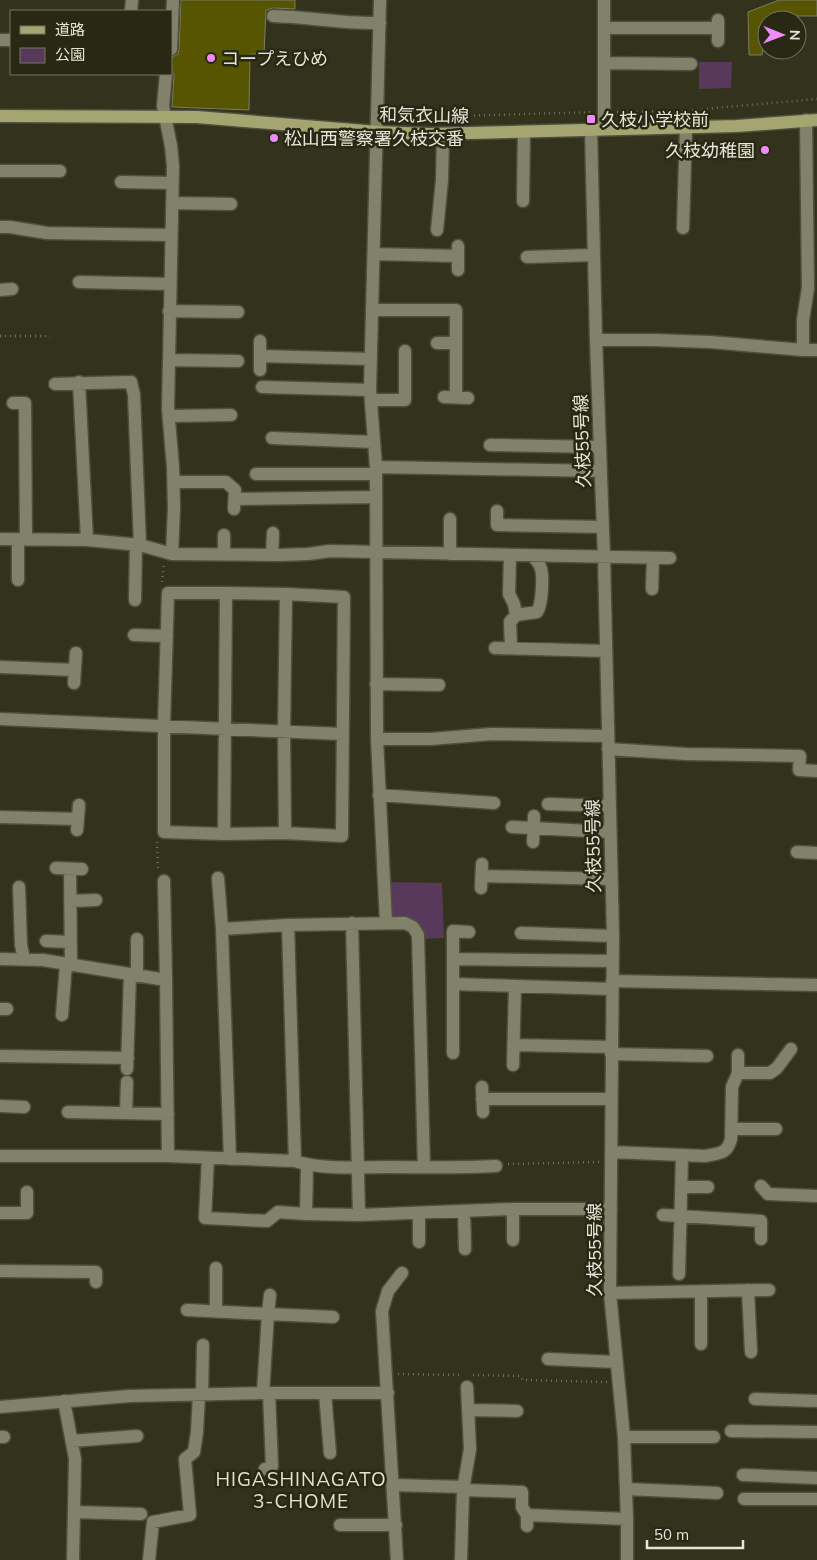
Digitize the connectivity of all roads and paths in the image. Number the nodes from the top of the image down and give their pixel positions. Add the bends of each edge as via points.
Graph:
1 (173, 0) edge
2 (380, 0) edge
3 (604, 0) edge
4 (273, 16) dead end
5 (380, 23) junction
6 (172, 24) edge
7 (605, 28) junction
8 (718, 41) dead end
9 (605, 63) junction
10 (691, 64) dead end
11 (166, 75) edge
12 (817, 99) edge
13 (602, 112) dead end
14 (612, 112) dead end
15 (0, 116) edge
16 (166, 117) junction
17 (386, 118) dead end
18 (812, 120) edge
19 (686, 128) junction
20 (604, 129) junction
21 (591, 130) junction
22 (378, 132) junction
23 (524, 132) junction
24 (443, 134) junction
25 (0, 171) edge
26 (52, 174) dead end
27 (121, 182) dead end
28 (172, 184) junction
29 (523, 201) dead end
30 (172, 203) junction
31 (231, 204) dead end
32 (0, 227) edge
33 (684, 228) dead end
34 (437, 230) dead end
35 (171, 235) junction
36 (374, 254) junction
37 (594, 255) junction
38 (527, 256) dead end
39 (458, 270) dead end
40 (79, 282) dead end
41 (170, 284) junction
42 (373, 310) junction
43 (169, 311) junction
44 (238, 312) dead end
45 (0, 336) edge
46 (50, 338) dead end
47 (596, 340) junction
48 (260, 341) dead end
49 (437, 343) dead end
50 (456, 343) junction
51 (803, 350) junction
52 (817, 350) edge
53 (405, 351) dead end
54 (260, 356) junction
55 (371, 359) junction
56 (169, 360) junction
57 (238, 361) dead end
58 (260, 370) dead end
59 (79, 382) junction
60 (55, 384) dead end
61 (262, 388) dead end
62 (371, 395) junction
63 (456, 397) dead end
64 (12, 403) dead end
65 (231, 415) dead end
66 (169, 416) junction
67 (272, 438) dead end
68 (374, 442) junction
69 (490, 445) dead end
70 (600, 447) junction
71 (376, 471) junction
72 (601, 471) junction
73 (256, 474) dead end
74 (174, 482) junction
75 (376, 497) junction
76 (497, 511) dead end
77 (450, 520) dead end
78 (603, 527) junction
79 (272, 533) dead end
80 (224, 535) dead end
81 (0, 539) edge
82 (22, 539) junction
83 (87, 540) junction
84 (138, 545) junction
85 (376, 553) junction
86 (172, 554) junction
87 (224, 554) junction
88 (272, 554) junction
89 (450, 554) junction
90 (510, 555) junction
91 (533, 556) junction
92 (604, 557) junction
93 (653, 558) junction
94 (670, 558) dead end
95 (18, 580) dead end
96 (652, 589) dead end
97 (226, 593) junction
98 (286, 594) junction
99 (134, 600) dead end
100 (516, 615) junction
101 (134, 635) dead end
102 (167, 636) junction
103 (496, 648) dead end
104 (511, 648) junction
105 (606, 651) junction
106 (76, 654) dead end
107 (0, 667) edge
108 (376, 684) junction
109 (439, 685) dead end
110 (0, 719) edge
111 (164, 725) junction
112 (226, 728) junction
113 (284, 731) junction
114 (342, 734) junction
115 (376, 739) junction
116 (608, 742) junction
117 (817, 770) edge
118 (379, 795) junction
119 (494, 803) dead end
120 (548, 804) dead end
121 (78, 806) dead end
122 (610, 806) junction
123 (0, 818) edge
124 (534, 822) junction
125 (512, 827) dead end
126 (164, 832) junction
127 (610, 832) junction
128 (285, 833) junction
129 (224, 834) junction
130 (533, 842) dead end
131 (797, 852) dead end
132 (817, 853) edge
133 (56, 868) dead end
134 (482, 876) dead end
135 (218, 878) dead end
136 (611, 879) junction
137 (164, 880) joint
138 (19, 887) dead end
139 (96, 900) dead end
140 (70, 901) junction
141 (386, 922) junction
142 (352, 923) junction
143 (288, 925) junction
144 (222, 929) junction
145 (469, 932) dead end
146 (521, 933) dead end
147 (612, 936) junction
148 (137, 939) dead end
149 (46, 941) dead end
150 (70, 942) junction
151 (0, 959) edge
152 (453, 959) junction
153 (24, 960) junction
154 (612, 961) junction
155 (69, 964) junction
156 (133, 975) junction
157 (166, 980) junction
158 (453, 984) junction
159 (612, 985) junction
160 (817, 985) edge
161 (515, 986) junction
162 (62, 1015) dead end
163 (514, 1045) junction
164 (791, 1049) dead end
165 (611, 1050) junction
166 (453, 1053) dead end
167 (738, 1055) dead end
168 (0, 1056) edge
169 (707, 1056) dead end
170 (513, 1065) dead end
171 (738, 1073) junction
172 (127, 1082) dead end
173 (482, 1099) dead end
174 (611, 1099) junction
175 (0, 1106) edge
176 (24, 1107) dead end
177 (68, 1112) dead end
178 (126, 1113) junction
179 (168, 1114) junction
180 (732, 1129) junction
181 (776, 1129) dead end
182 (0, 1156) edge
183 (168, 1156) junction
184 (682, 1156) junction
185 (611, 1157) junction
186 (208, 1158) junction
187 (230, 1160) junction
188 (301, 1163) junction
189 (496, 1166) joint
190 (359, 1167) junction
191 (424, 1167) junction
192 (761, 1186) dead end
193 (682, 1187) junction
194 (708, 1187) dead end
195 (27, 1192) dead end
196 (817, 1196) edge
197 (513, 1209) junction
198 (610, 1210) junction
199 (464, 1211) junction
200 (0, 1213) edge
201 (419, 1213) junction
202 (306, 1214) junction
203 (359, 1215) junction
204 (664, 1215) dead end
205 (681, 1216) junction
206 (513, 1240) dead end
207 (761, 1240) dead end
208 (419, 1242) dead end
209 (465, 1249) dead end
210 (216, 1268) dead end
211 (0, 1271) edge
212 (402, 1273) dead end
213 (679, 1274) dead end
214 (96, 1282) dead end
215 (748, 1290) junction
216 (769, 1290) dead end
217 (700, 1291) junction
218 (610, 1293) junction
219 (270, 1295) dead end
220 (187, 1310) dead end
221 (216, 1311) junction
222 (268, 1314) junction
223 (333, 1317) dead end
224 (701, 1344) dead end
225 (203, 1345) dead end
226 (751, 1352) dead end
227 (548, 1359) dead end
228 (616, 1362) junction
229 (387, 1373) junction
230 (468, 1379) junction
231 (619, 1382) junction
232 (266, 1393) junction
233 (325, 1393) junction
234 (388, 1393) junction
235 (200, 1395) junction
236 (755, 1399) dead end
237 (64, 1401) junction
238 (817, 1401) edge
239 (0, 1407) edge
240 (469, 1410) junction
241 (517, 1411) dead end
242 (731, 1431) dead end
243 (817, 1432) edge
244 (137, 1436) dead end
245 (624, 1437) junction
246 (714, 1437) dead end
247 (72, 1441) junction
248 (330, 1453) dead end
249 (265, 1469) dead end
250 (743, 1475) dead end
251 (817, 1478) edge
252 (393, 1485) junction
253 (463, 1488) junction
254 (627, 1489) junction
255 (717, 1493) dead end
256 (744, 1499) dead end
257 (817, 1499) edge
258 (74, 1512) junction
259 (141, 1514) dead end
260 (628, 1519) junction
261 (396, 1524) junction
262 (340, 1525) dead end
263 (73, 1560) edge
264 (148, 1560) edge
265 (398, 1560) edge
266 (461, 1560) edge
267 (627, 1560) edge

1 - 6 street
2 - 5 street
3 - 7 street
4 - 5 street
5 - 22 street
7 - 8 street via 674,22 718,24
7 - 9 street
9 - 10 street
9 - 20 street
11 - 16 street via 163,106
12 - 14 path via 682,111
13 - 17 path
15 - 16 main road, 和気衣山線
16 - 22 main road, 和気衣山線
16 - 28 street
18 - 19 main road, 和気衣山線
18 - 51 street via 808,288
19 - 20 main road, 和気衣山線
19 - 33 street
20 - 21 main road, 和気衣山線
21 - 23 main road, 和気衣山線
21 - 37 street, 久枝55号線
22 - 24 main road, 和気衣山線
22 - 36 street
23 - 24 main road, 和気衣山線
23 - 29 street
24 - 34 street
25 - 26 street
27 - 28 street
28 - 30 street
30 - 31 street
30 - 35 street
32 - 35 street via 48,232
35 - 41 street
36 - 39 street via 458,251
36 - 42 street
37 - 38 street
37 - 47 street, 久枝55号線
40 - 41 street
41 - 43 street
42 - 50 street via 419,305 456,310
42 - 55 street
43 - 44 street
43 - 56 street
45 - 46 path
47 - 51 street via 710,342
47 - 70 street, 久枝55号線
48 - 54 street
49 - 50 street
50 - 63 street
51 - 52 street
53 - 62 street via 412,364 405,400
54 - 55 street
54 - 58 street
55 - 62 street
56 - 57 street
56 - 66 street
59 - 60 street
59 - 83 street
59 - 84 street via 131,382
61 - 62 street
62 - 68 street
64 - 82 street via 26,403
65 - 66 street
66 - 74 street
67 - 68 street
68 - 71 street
69 - 70 street
70 - 72 street, 久枝55号線
71 - 72 street
71 - 73 street
71 - 75 street
72 - 78 street, 久枝55号線
74 - 75 street via 226,482 235,490 234,504
74 - 86 street
75 - 85 street
76 - 78 street via 497,525
77 - 89 street
78 - 92 street, 久枝55号線
79 - 88 street
80 - 87 street
81 - 82 street
82 - 83 street
82 - 95 street
83 - 84 street
84 - 86 street
84 - 99 street
85 - 88 street
85 - 89 street
85 - 108 street
86 - 87 street
87 - 88 street
89 - 90 street
90 - 91 street
90 - 100 street via 509,594
91 - 92 street
91 - 100 street via 542,573 541,607 538,612
92 - 93 street
92 - 105 street, 久枝55号線
93 - 94 street
93 - 96 street
97 - 98 street
97 - 102 street via 168,593
97 - 112 street
98 - 113 street
98 - 114 street via 344,597
100 - 104 street via 510,622
101 - 102 street
102 - 111 street
103 - 104 street
104 - 105 street
105 - 116 street, 久枝55号線
106 - 107 street via 75,676
108 - 109 street
108 - 115 street
110 - 111 street
111 - 112 street
111 - 126 street
112 - 113 street
112 - 129 street
113 - 114 street
113 - 128 street
114 - 128 street via 342,836
115 - 116 street via 492,734
115 - 118 street
116 - 117 street via 687,754 800,756 800,770
116 - 122 street, 久枝55号線
118 - 119 street
118 - 141 street
120 - 122 street
121 - 123 street via 78,824
122 - 127 street, 久枝55号線
124 - 125 street
124 - 127 street
124 - 130 street
126 - 129 street
126 - 137 path via 156,837 157,866
127 - 136 street, 久枝55号線
128 - 129 street
131 - 132 street
133 - 140 street via 76,869
134 - 136 street via 532,871
135 - 144 street
136 - 147 street, 久枝55号線
137 - 157 street
138 - 153 street
139 - 140 street
140 - 150 street
141 - 142 street
141 - 191 street via 405,923 418,935
142 - 143 street
142 - 190 street
143 - 144 street
143 - 188 street
144 - 187 street
145 - 152 street via 453,931
146 - 147 street
147 - 154 street, 久枝55号線
148 - 156 street
149 - 150 street
150 - 155 street
151 - 153 street
152 - 154 street
152 - 158 street
153 - 155 street
154 - 159 street, 久枝55号線
155 - 156 street
155 - 162 street
156 - 157 street
156 - 168 street via 127,1063
157 - 179 street
158 - 161 street
158 - 166 street
159 - 160 street
159 - 161 street
159 - 165 street, 久枝55号線
161 - 163 street
163 - 165 street
163 - 170 street
164 - 171 street via 778,1068 770,1073
165 - 169 street
165 - 174 street, 久枝55号線
167 - 171 street
171 - 180 street via 732,1087
172 - 178 street
173 - 174 street
174 - 185 street, 久枝55号線
175 - 176 street
177 - 178 street
178 - 179 street
179 - 183 street
180 - 181 street
180 - 184 street via 729,1147 721,1152
182 - 183 street
183 - 186 street
184 - 185 street
184 - 193 street
185 - 189 path
185 - 198 street, 久枝55号線
186 - 187 street
186 - 202 street via 205,1218 267,1221 278,1212
187 - 188 street
188 - 190 street
188 - 202 street
189 - 191 street
190 - 191 street
190 - 203 street
192 - 196 street via 768,1194
193 - 194 street
193 - 205 street
195 - 200 street via 27,1213
197 - 198 street
197 - 199 street
197 - 206 street
198 - 218 street, 久枝55号線
199 - 201 street
199 - 209 street
201 - 203 street
201 - 208 street
202 - 203 street
204 - 205 street
205 - 207 street via 761,1221
205 - 213 street
210 - 221 street
211 - 214 street via 35,1266 96,1272
212 - 229 street via 388,1290 382,1311
215 - 216 street
215 - 217 street
215 - 226 street
217 - 218 street
217 - 224 street
218 - 228 street, 久枝55号線
219 - 222 street
220 - 221 street
221 - 222 street
222 - 223 street
222 - 232 street
225 - 235 street
227 - 228 street
228 - 231 street, 久枝55号線
229 - 230 path
229 - 234 street
230 - 231 path via 520,1376 522,1380
230 - 240 street
231 - 245 street, 久枝55号線
232 - 233 street
232 - 235 street
232 - 249 street via 272,1466
233 - 234 street
233 - 248 street
234 - 252 street
235 - 237 street
235 - 264 street via 194,1452 185,1459 190,1515 153,1522
236 - 238 street
237 - 239 street
237 - 247 street
240 - 241 street
240 - 253 street via 470,1449
242 - 243 street
244 - 247 street
245 - 246 street
245 - 254 street, 久枝55号線
247 - 258 street
250 - 251 street
252 - 253 street
252 - 261 street
253 - 260 street via 522,1492 522,1507 527,1520
253 - 266 street
254 - 255 street
254 - 260 street, 久枝55号線
256 - 257 street
258 - 259 street
258 - 263 street
260 - 267 street, 久枝55号線
261 - 262 street
261 - 265 street

